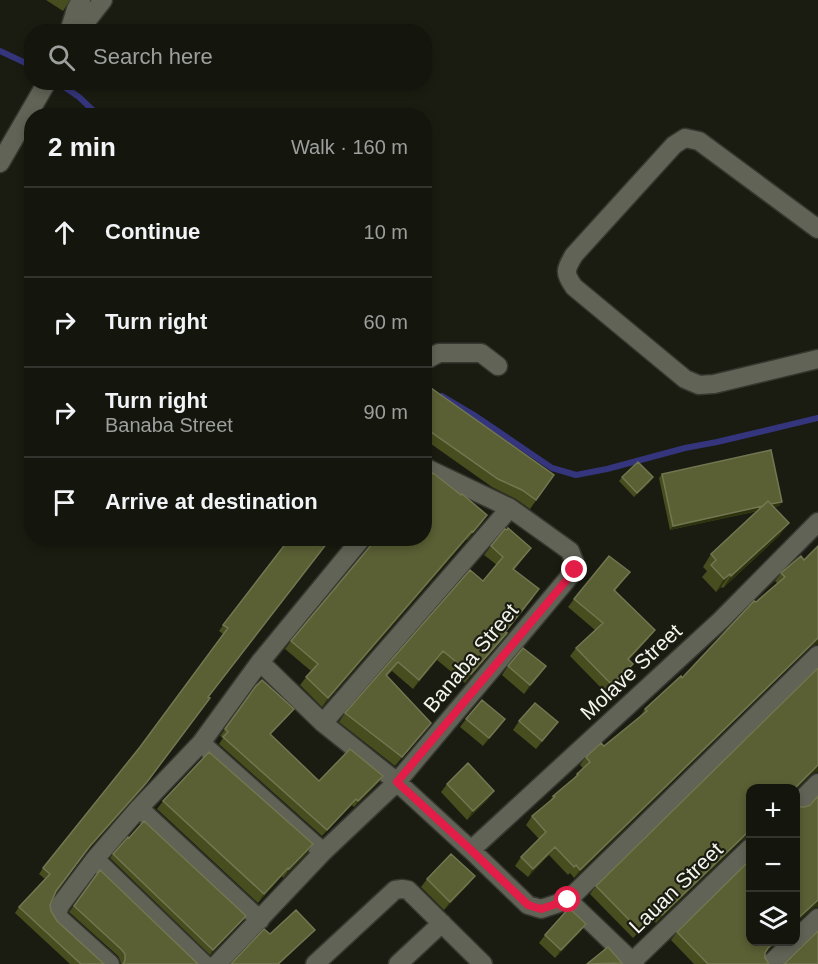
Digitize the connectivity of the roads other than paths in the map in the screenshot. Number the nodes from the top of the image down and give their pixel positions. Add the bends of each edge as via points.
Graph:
1 (81, 0) edge
2 (103, 0) edge
3 (71, 24) edge
4 (84, 24) edge
5 (43, 90) edge
6 (35, 108) edge
7 (24, 133) edge
8 (0, 163) edge
9 (818, 229) edge
10 (432, 356) edge
11 (818, 359) edge
12 (498, 366) dead end
13 (432, 471) edge
14 (510, 508) junction
15 (818, 522) edge
16 (355, 546) edge
17 (818, 655) edge
18 (260, 662) junction
19 (323, 723) junction
20 (201, 743) junction
21 (397, 782) junction
22 (818, 783) edge
23 (800, 800) edge
24 (139, 808) junction
25 (471, 850) junction
26 (324, 852) junction
27 (746, 852) edge
28 (95, 859) junction
29 (568, 900) junction
30 (818, 918) edge
31 (260, 920) junction
32 (442, 923) junction
33 (800, 934) edge
34 (788, 946) edge
35 (479, 963) edge
36 (634, 963) edge
37 (110, 964) edge
38 (204, 964) edge
39 (217, 964) edge
40 (315, 964) edge
41 (398, 964) edge
42 (770, 964) edge

1 - 3 street
2 - 4 street
5 - 6 street
7 - 8 street
9 - 11 street via 699,141 685,138 666,153 566,268 574,287 685,379 699,385
10 - 12 street via 439,352 481,353
13 - 14 street
14 - 19 street
14 - 21 street, Banaba Street via 570,551 575,570
15 - 25 street, Molave Street via 721,620
16 - 18 street
17 - 29 street
18 - 19 street
18 - 20 street
19 - 21 street
20 - 24 street
20 - 26 street
21 - 25 street
21 - 26 street, Banaba Street
22 - 23 street
24 - 28 street
24 - 31 street
25 - 29 street via 528,905 541,909
26 - 31 street, Banaba Street
27 - 36 street, Lauan Street
28 - 37 street via 57,912
28 - 38 street
29 - 36 street
30 - 33 street
31 - 39 street, Banaba Street
32 - 35 street
32 - 40 street via 408,890 395,890
32 - 41 street
34 - 42 street

